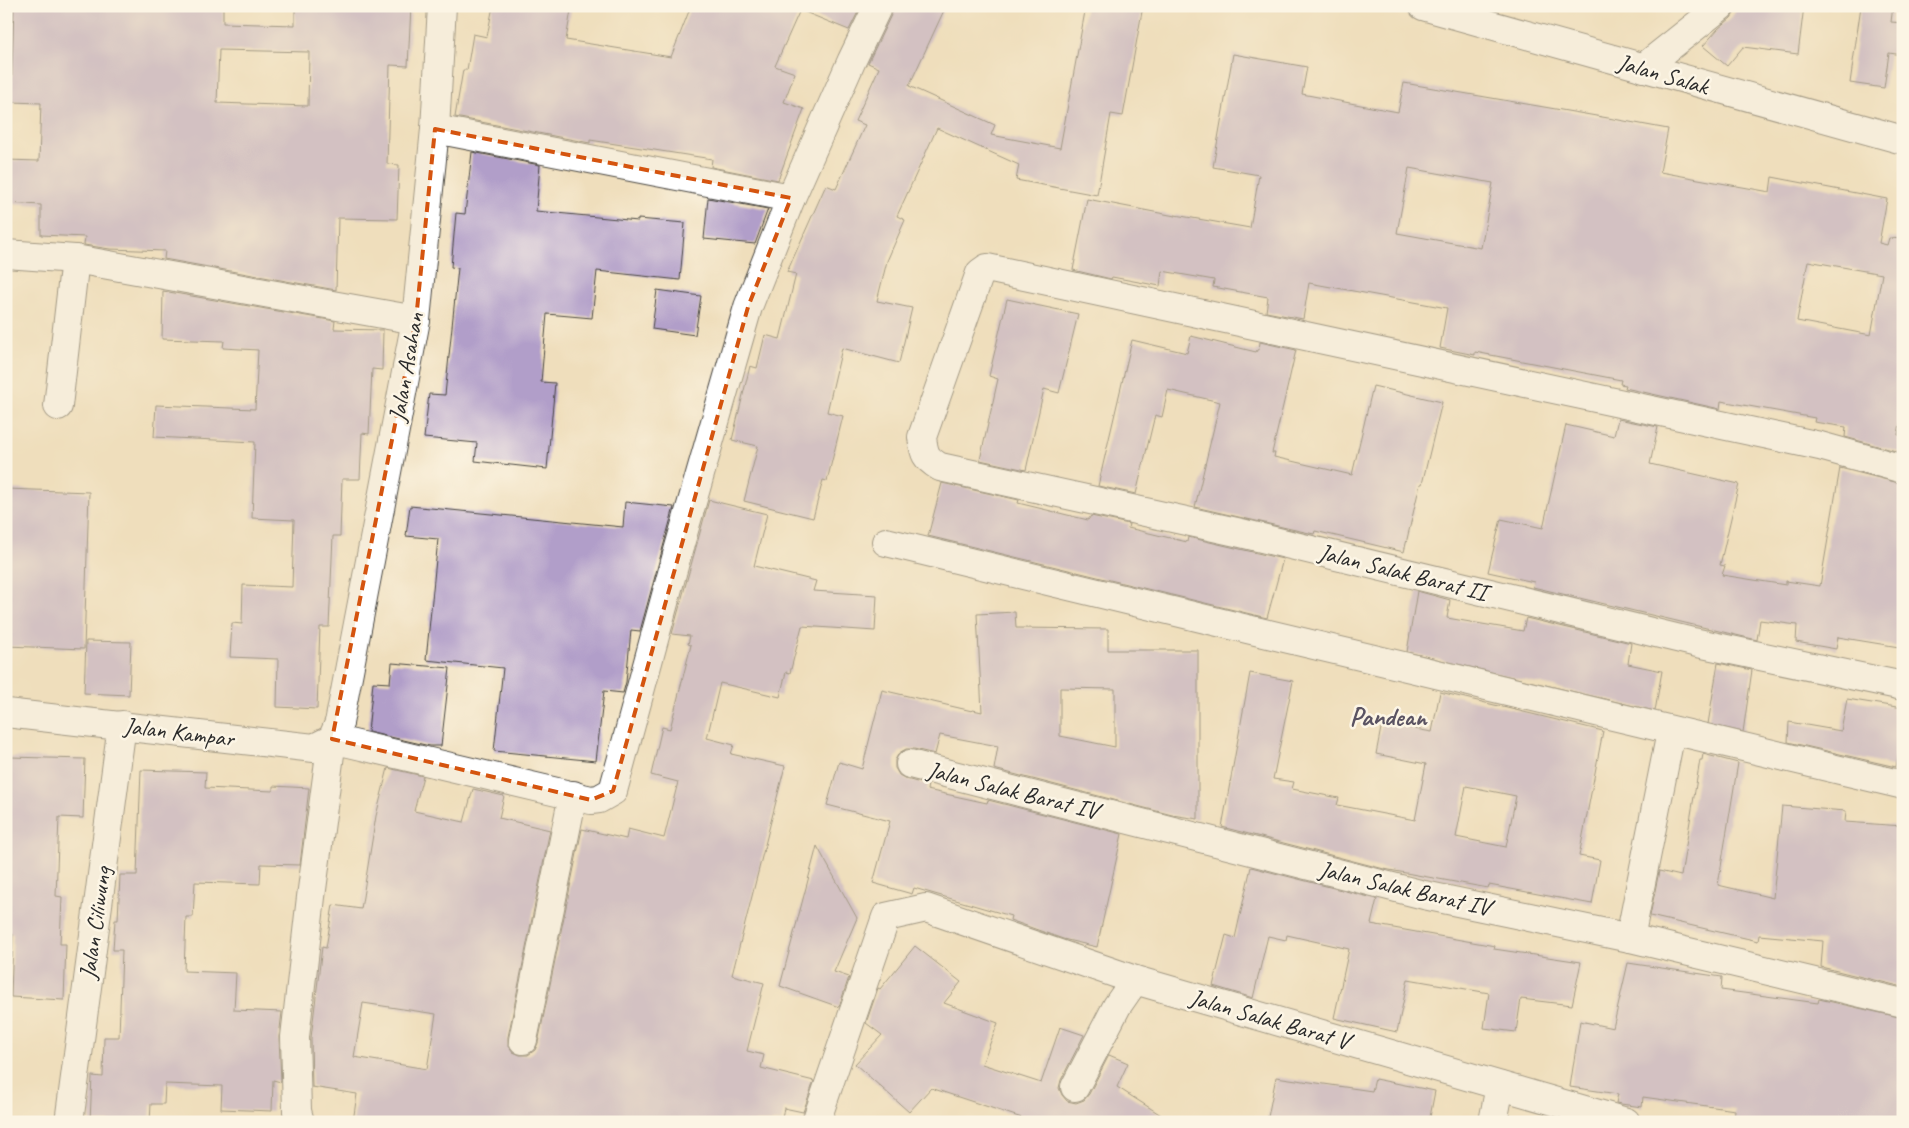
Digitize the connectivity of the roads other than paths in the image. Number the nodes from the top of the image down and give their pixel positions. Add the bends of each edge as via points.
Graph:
1 (442, 6) edge
2 (878, 6) edge
3 (1423, 6) edge
4 (1721, 6) edge
5 (1643, 68) junction
6 (435, 129) junction
7 (1903, 140) edge
8 (791, 198) junction
9 (6, 254) edge
10 (75, 259) junction
11 (416, 320) junction
12 (58, 406) dead end
13 (1903, 469) edge
14 (886, 542) dead end
15 (1903, 686) edge
16 (6, 712) edge
17 (122, 725) junction
18 (335, 731) junction
19 (1671, 732) junction
20 (910, 764) dead end
21 (1903, 785) edge
22 (572, 795) junction
23 (1630, 938) junction
24 (1128, 990) junction
25 (1903, 1003) edge
26 (523, 1040) dead end
27 (1500, 1086) junction
28 (1075, 1087) dead end
29 (68, 1122) edge
30 (300, 1122) edge
31 (816, 1122) edge
32 (1493, 1122) edge
33 (1626, 1122) edge

1 - 6 street, Jalan Asahan
2 - 8 street
3 - 5 street, Jalan Salak
4 - 5 street
5 - 7 street, Jalan Salak
6 - 8 street
6 - 11 street, Jalan Asahan
8 - 22 street via 748,307 613,792 591,800
9 - 10 street
10 - 11 street
10 - 12 street
11 - 18 street, Jalan Asahan
13 - 15 street, Jalan Salak Barat II via 1820,446 987,268 980,273 922,437 928,460 940,467 1242,533 1693,642
14 - 19 street
16 - 17 street, Jalan Kampar
17 - 18 street, Jalan Kampar via 314,748
17 - 29 street, Jalan Ciliwung
18 - 22 street
18 - 30 street, Jalan Asahan via 295,1037
19 - 21 street
19 - 23 street
20 - 23 street, Jalan Salak Barat IV via 1424,895
22 - 26 street
23 - 25 street, Jalan Salak Barat IV
24 - 27 street, Jalan Salak Barat V
24 - 28 street
24 - 31 street, Jalan Salak Barat V via 933,910 918,908 886,918
27 - 32 street
27 - 33 street, Jalan Salak Barat V

